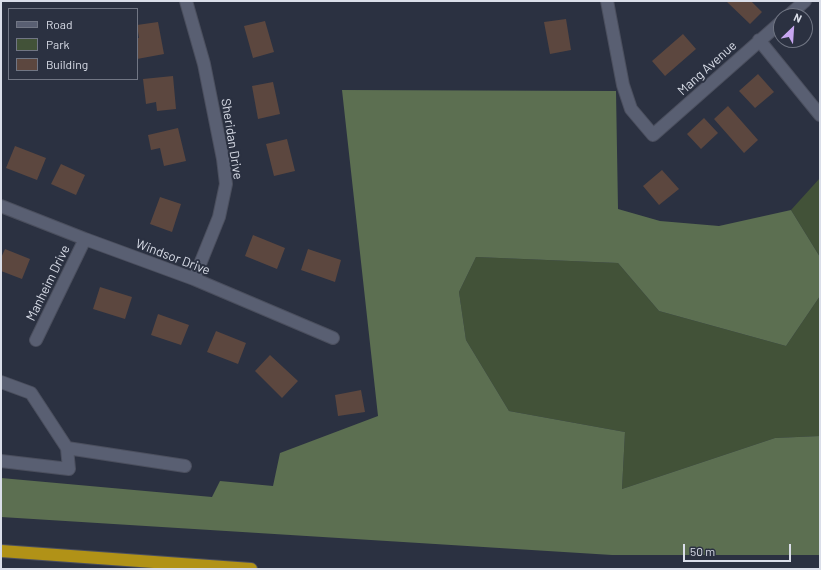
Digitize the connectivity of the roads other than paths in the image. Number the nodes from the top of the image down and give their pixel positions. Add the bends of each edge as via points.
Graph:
1 (186, 1) edge
2 (607, 1) edge
3 (805, 1) edge
4 (797, 8) edge
5 (773, 29) edge
6 (759, 40) junction
7 (820, 115) edge
8 (1, 206) edge
9 (85, 239) junction
10 (194, 279) junction
11 (333, 338) dead end
12 (36, 340) dead end
13 (1, 382) edge
14 (67, 448) junction
15 (1, 460) edge
16 (185, 466) dead end
17 (1, 551) edge
18 (251, 569) edge

1 - 10 street, Sheridan Drive via 204,64 226,184 219,217
2 - 6 street, Mang Avenue via 622,85 631,109 653,136
3 - 4 street
5 - 6 street, Mang Avenue
6 - 7 street
8 - 9 street, Windsor Drive
9 - 10 street, Windsor Drive
9 - 12 street, Manheim Drive
10 - 11 street, Windsor Drive
13 - 14 street via 31,393
14 - 15 street via 69,469
14 - 16 street
17 - 18 highway

